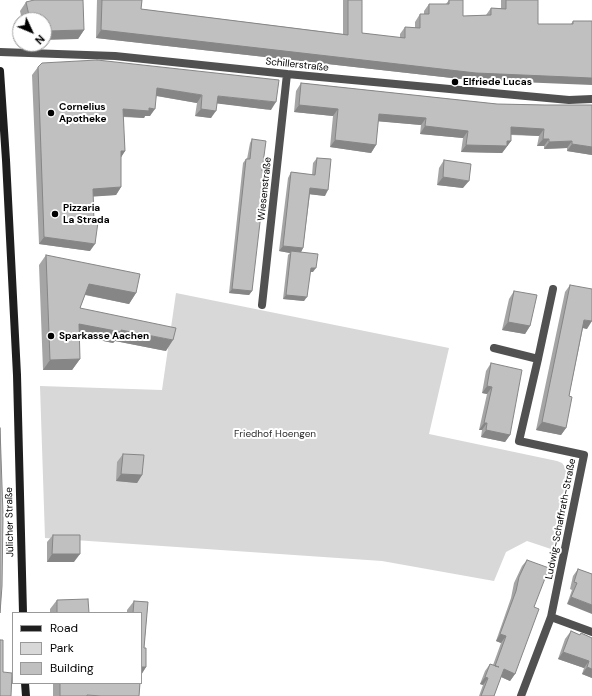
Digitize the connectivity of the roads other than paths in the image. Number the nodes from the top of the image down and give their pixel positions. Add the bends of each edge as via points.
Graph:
1 (0, 52) edge
2 (0, 71) edge
3 (287, 74) junction
4 (592, 99) edge
5 (553, 289) dead end
6 (262, 305) dead end
7 (494, 348) dead end
8 (538, 359) junction
9 (23, 612) edge
10 (551, 617) junction
11 (592, 632) edge
12 (25, 684) edge
13 (26, 696) edge
14 (522, 696) edge

1 - 3 street, Schillerstraße via 115,56
2 - 9 main road, Jülicher Straße via 17,375
3 - 4 street, Schillerstraße via 569,100
3 - 6 street, Wiesenstraße
5 - 8 street, Ludwig-Schaffrath-Straße
7 - 8 street
8 - 10 street, Ludwig-Schaffrath-Straße via 519,441 584,455
10 - 11 street
10 - 14 street, Ludwig-Schaffrath-Straße
12 - 13 main road

